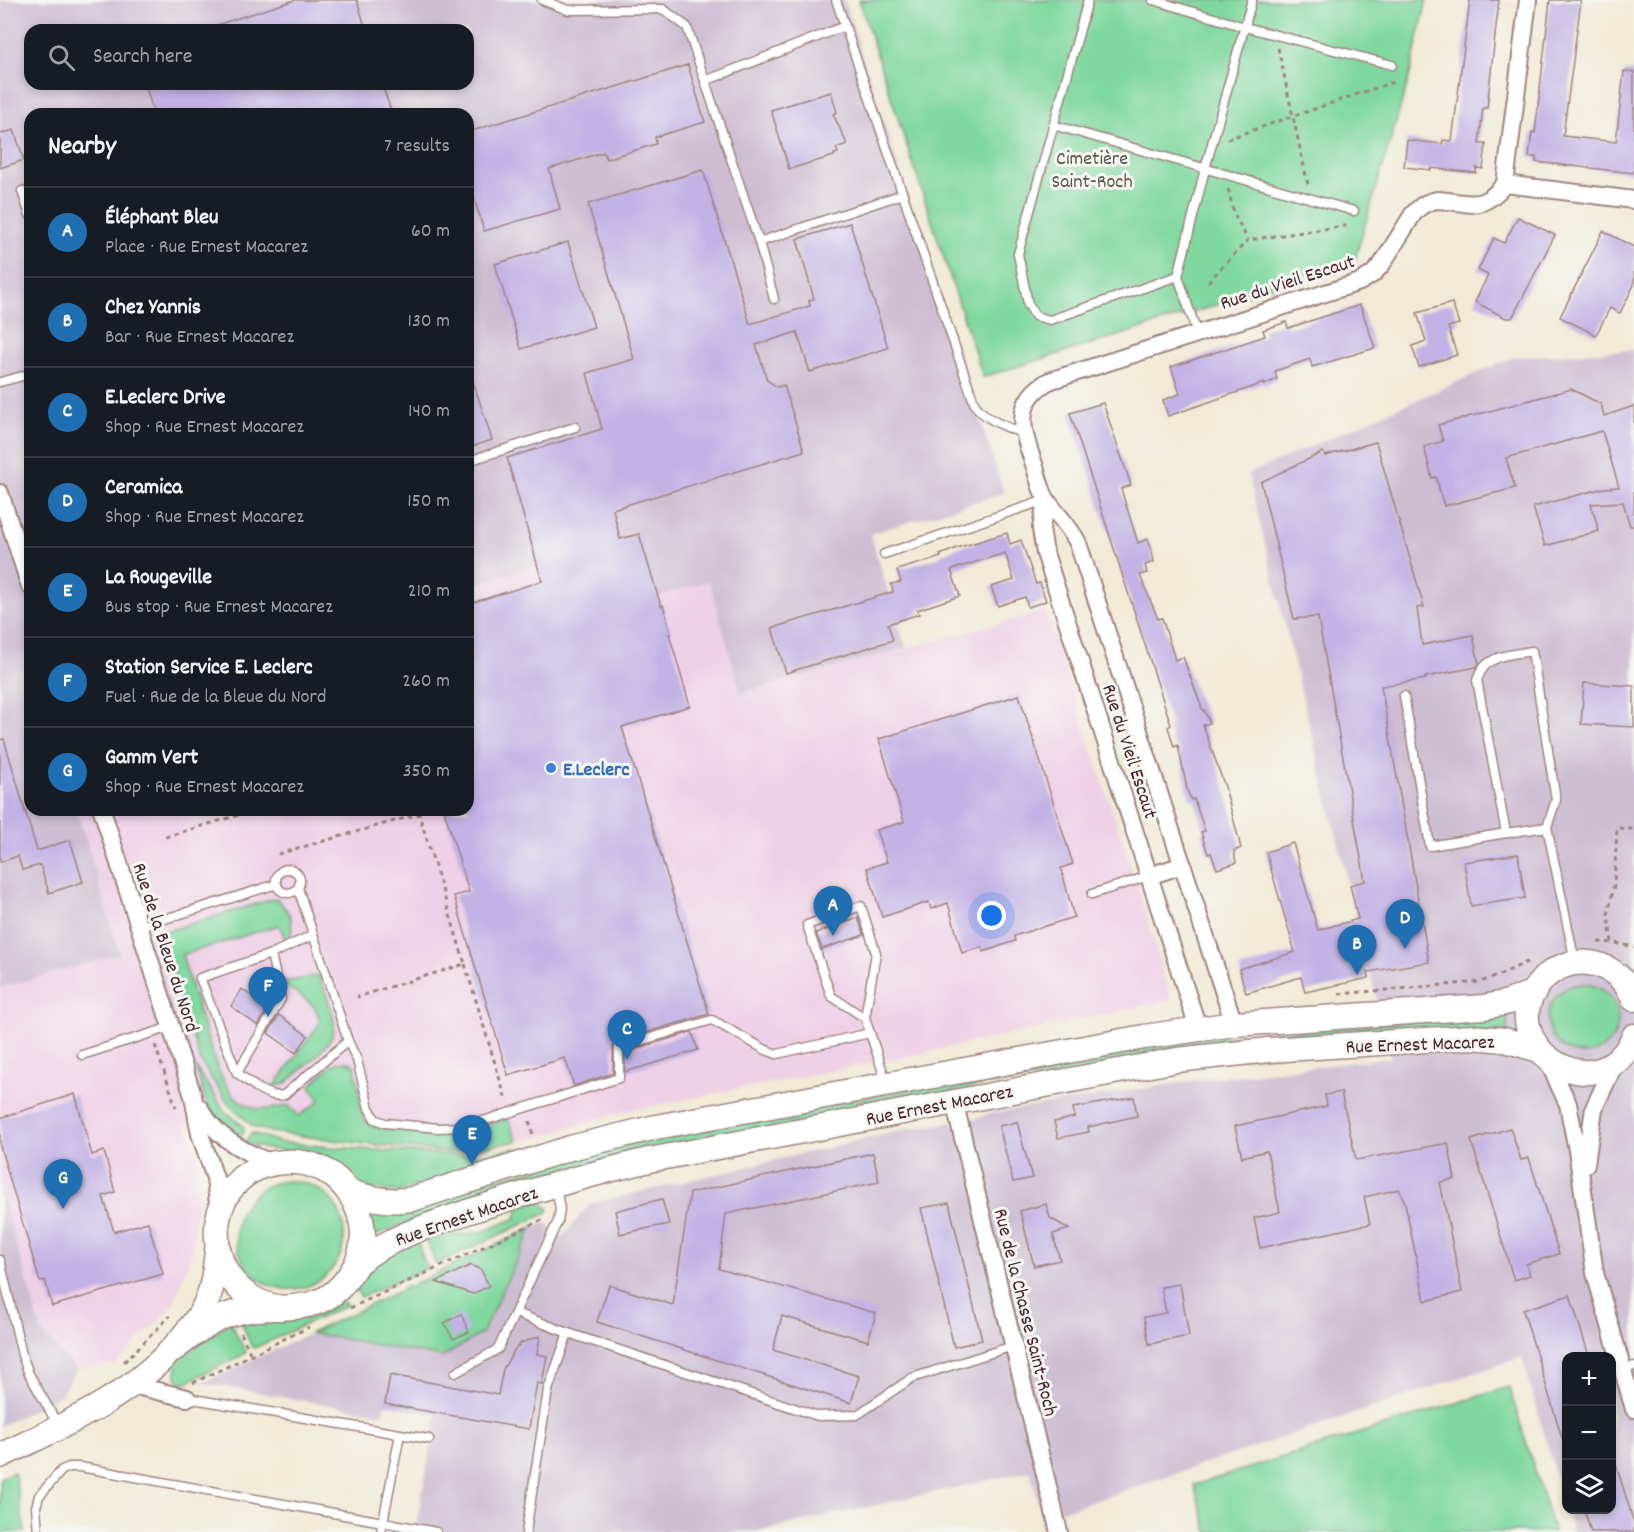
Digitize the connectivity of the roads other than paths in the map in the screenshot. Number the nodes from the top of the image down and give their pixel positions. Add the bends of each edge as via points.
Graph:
1 (542, 0) edge
2 (836, 0) edge
3 (1088, 0) edge
4 (1153, 0) edge
5 (1252, 0) edge
6 (1528, 0) edge
7 (845, 26) junction
8 (1245, 27) junction
9 (1392, 65) road end
10 (705, 81) junction
11 (1053, 125) junction
12 (1205, 169) junction
13 (1505, 184) junction
14 (22, 191) dead end
15 (903, 194) junction
16 (24, 197) edge
17 (1634, 200) edge
18 (1354, 211) road end
19 (759, 242) junction
20 (1178, 276) junction
21 (774, 299) dead end
22 (1197, 333) junction
23 (24, 376) edge
24 (0, 382) edge
25 (574, 427) dead end
26 (1024, 434) junction
27 (474, 459) edge
28 (0, 493) edge
29 (1046, 500) junction
30 (884, 554) dead end
31 (24, 567) edge
32 (1404, 696) dead end
33 (104, 816) edge
34 (1547, 827) junction
35 (1506, 833) junction
36 (1183, 865) junction
37 (1149, 876) junction
38 (277, 884) junction
39 (298, 888) junction
40 (1092, 894) dead end
41 (139, 927) junction
42 (313, 935) junction
43 (271, 954) junction
44 (1575, 963) junction
45 (1625, 976) edge
46 (1534, 992) junction
47 (1634, 999) edge
48 (866, 1018) junction
49 (1234, 1024) junction
50 (171, 1027) junction
51 (1198, 1028) junction
52 (870, 1033) junction
53 (1634, 1036) edge
54 (348, 1041) junction
55 (1543, 1054) junction
56 (82, 1055) dead end
57 (1616, 1061) junction
58 (237, 1073) junction
59 (887, 1084) junction
60 (193, 1096) junction
61 (954, 1101) junction
62 (272, 1163) junction
63 (556, 1184) junction
64 (348, 1191) junction
65 (1583, 1192) junction
66 (219, 1213) junction
67 (217, 1249) junction
68 (0, 1260) edge
69 (357, 1263) junction
70 (3, 1286) edge
71 (282, 1308) junction
72 (516, 1313) junction
73 (568, 1333) junction
74 (1013, 1346) junction
75 (171, 1351) junction
76 (1628, 1368) edge
77 (455, 1373) dead end
78 (127, 1375) junction
79 (179, 1396) joint
80 (1634, 1409) edge
81 (59, 1427) junction
82 (400, 1434) junction
83 (429, 1439) dead end
84 (0, 1456) edge
85 (383, 1522) junction
86 (38, 1532) edge
87 (381, 1532) edge
88 (436, 1532) edge
89 (526, 1532) edge
90 (1059, 1532) edge

1 - 10 lane via 568,10 663,9 687,27
2 - 7 lane
3 - 11 lane
4 - 8 lane
5 - 8 lane
6 - 13 street
7 - 10 lane
7 - 15 lane
8 - 9 lane
8 - 12 lane
10 - 19 lane
11 - 12 lane
11 - 20 lane via 1018,254 1028,304 1035,316 1050,320
12 - 18 lane
12 - 20 lane
13 - 17 street
13 - 22 street, Rue du Vieil Escaut via 1480,204 1437,200 1424,204 1413,214 1378,269 1360,282
14 - 16 lane
15 - 19 lane
15 - 26 lane via 975,405 993,422
19 - 21 lane
20 - 22 lane
22 - 26 street, Rue du Vieil Escaut via 1042,384 1025,405
23 - 24 lane
25 - 27 lane
26 - 29 street, Rue du Vieil Escaut
28 - 31 street
29 - 30 lane
29 - 36 street, Rue du Vieil Escaut via 1078,543
29 - 37 street, Rue du Vieil Escaut via 1041,529 1045,552
32 - 35 lane via 1430,846
33 - 41 street, Rue de la Bleue du Nord
34 - 35 lane
34 - 35 lane via 1556,800 1532,651 1491,660 1477,680
34 - 44 lane
36 - 37 street
36 - 49 street, Rue du Vieil Escaut
37 - 40 lane
37 - 51 street, Rue du Vieil Escaut
38 - 39 lane via 286,892
38 - 39 lane via 280,872 288,869 297,872
38 - 41 lane
39 - 42 lane
41 - 50 street, Rue de la Bleue du Nord
42 - 43 lane
42 - 54 lane
43 - 58 lane via 281,999
43 - 58 lane via 200,978
44 - 45 main road via 1594,964
44 - 46 main road, Rue Ernest Macarez via 1549,974
45 - 47 main road
46 - 49 main road, Rue Ernest Macarez via 1509,1002 1469,1009
46 - 55 main road via 1528,1022 1530,1034
48 - 48 lane via 831,996 807,925 861,906 876,953
48 - 52 lane
49 - 51 main road, Rue Ernest Macarez
50 - 56 lane
50 - 60 street, Rue de la Bleue du Nord
51 - 59 main road, Rue Ernest Macarez
52 - 54 lane via 777,1053 712,1020 619,1047 619,1078 456,1128 380,1122 369,1108
52 - 59 lane
53 - 57 main road
54 - 58 lane via 284,1095 267,1094
55 - 57 main road, Rue Ernest Macarez via 1563,1068 1581,1072
55 - 61 main road, Rue Ernest Macarez via 1505,1040 1473,1037 1246,1052 1177,1059
55 - 65 street via 1568,1104
57 - 65 street via 1594,1108
59 - 64 main road, Rue Ernest Macarez via 604,1139 412,1199 385,1200
60 - 62 street, Rue de la Bleue du Nord via 222,1136
60 - 66 street, Rue de la Bleue du Nord via 200,1134 215,1178
61 - 63 main road, Rue Ernest Macarez via 677,1154
61 - 74 street, Rue de la Chasse Saint-Roch
62 - 64 main road, Rue Ernest Macarez via 310,1164 329,1173
62 - 66 main road, Rue Ernest Macarez via 238,1182
63 - 69 main road, Rue Ernest Macarez via 420,1228
63 - 72 lane via 560,1211 555,1231
64 - 69 main road, Rue Ernest Macarez via 362,1228
65 - 76 street via 1595,1273
66 - 67 main road, Rue Ernest Macarez
67 - 71 main road, Rue Ernest Macarez via 226,1273 240,1289 261,1303
67 - 75 main road, Rue Ernest Macarez via 204,1307
68 - 70 lane
69 - 71 main road, Rue Ernest Macarez via 343,1285 322,1300 308,1306
70 - 81 lane via 25,1365
71 - 75 main road, Rue Ernest Macarez via 228,1315
72 - 73 lane
72 - 77 lane via 498,1349
73 - 74 lane via 818,1416 857,1415 912,1378
73 - 89 lane via 548,1390
74 - 90 street, Rue de la Chasse Saint-Roch
75 - 78 main road, Rue Ernest Macarez
76 - 80 street
78 - 79 street
78 - 81 main road, Rue Ernest Macarez via 99,1407
79 - 82 lane
81 - 84 main road, Rue Ernest Macarez
82 - 83 lane
82 - 85 lane
85 - 86 lane via 69,1467 37,1500
85 - 87 lane
85 - 88 lane

